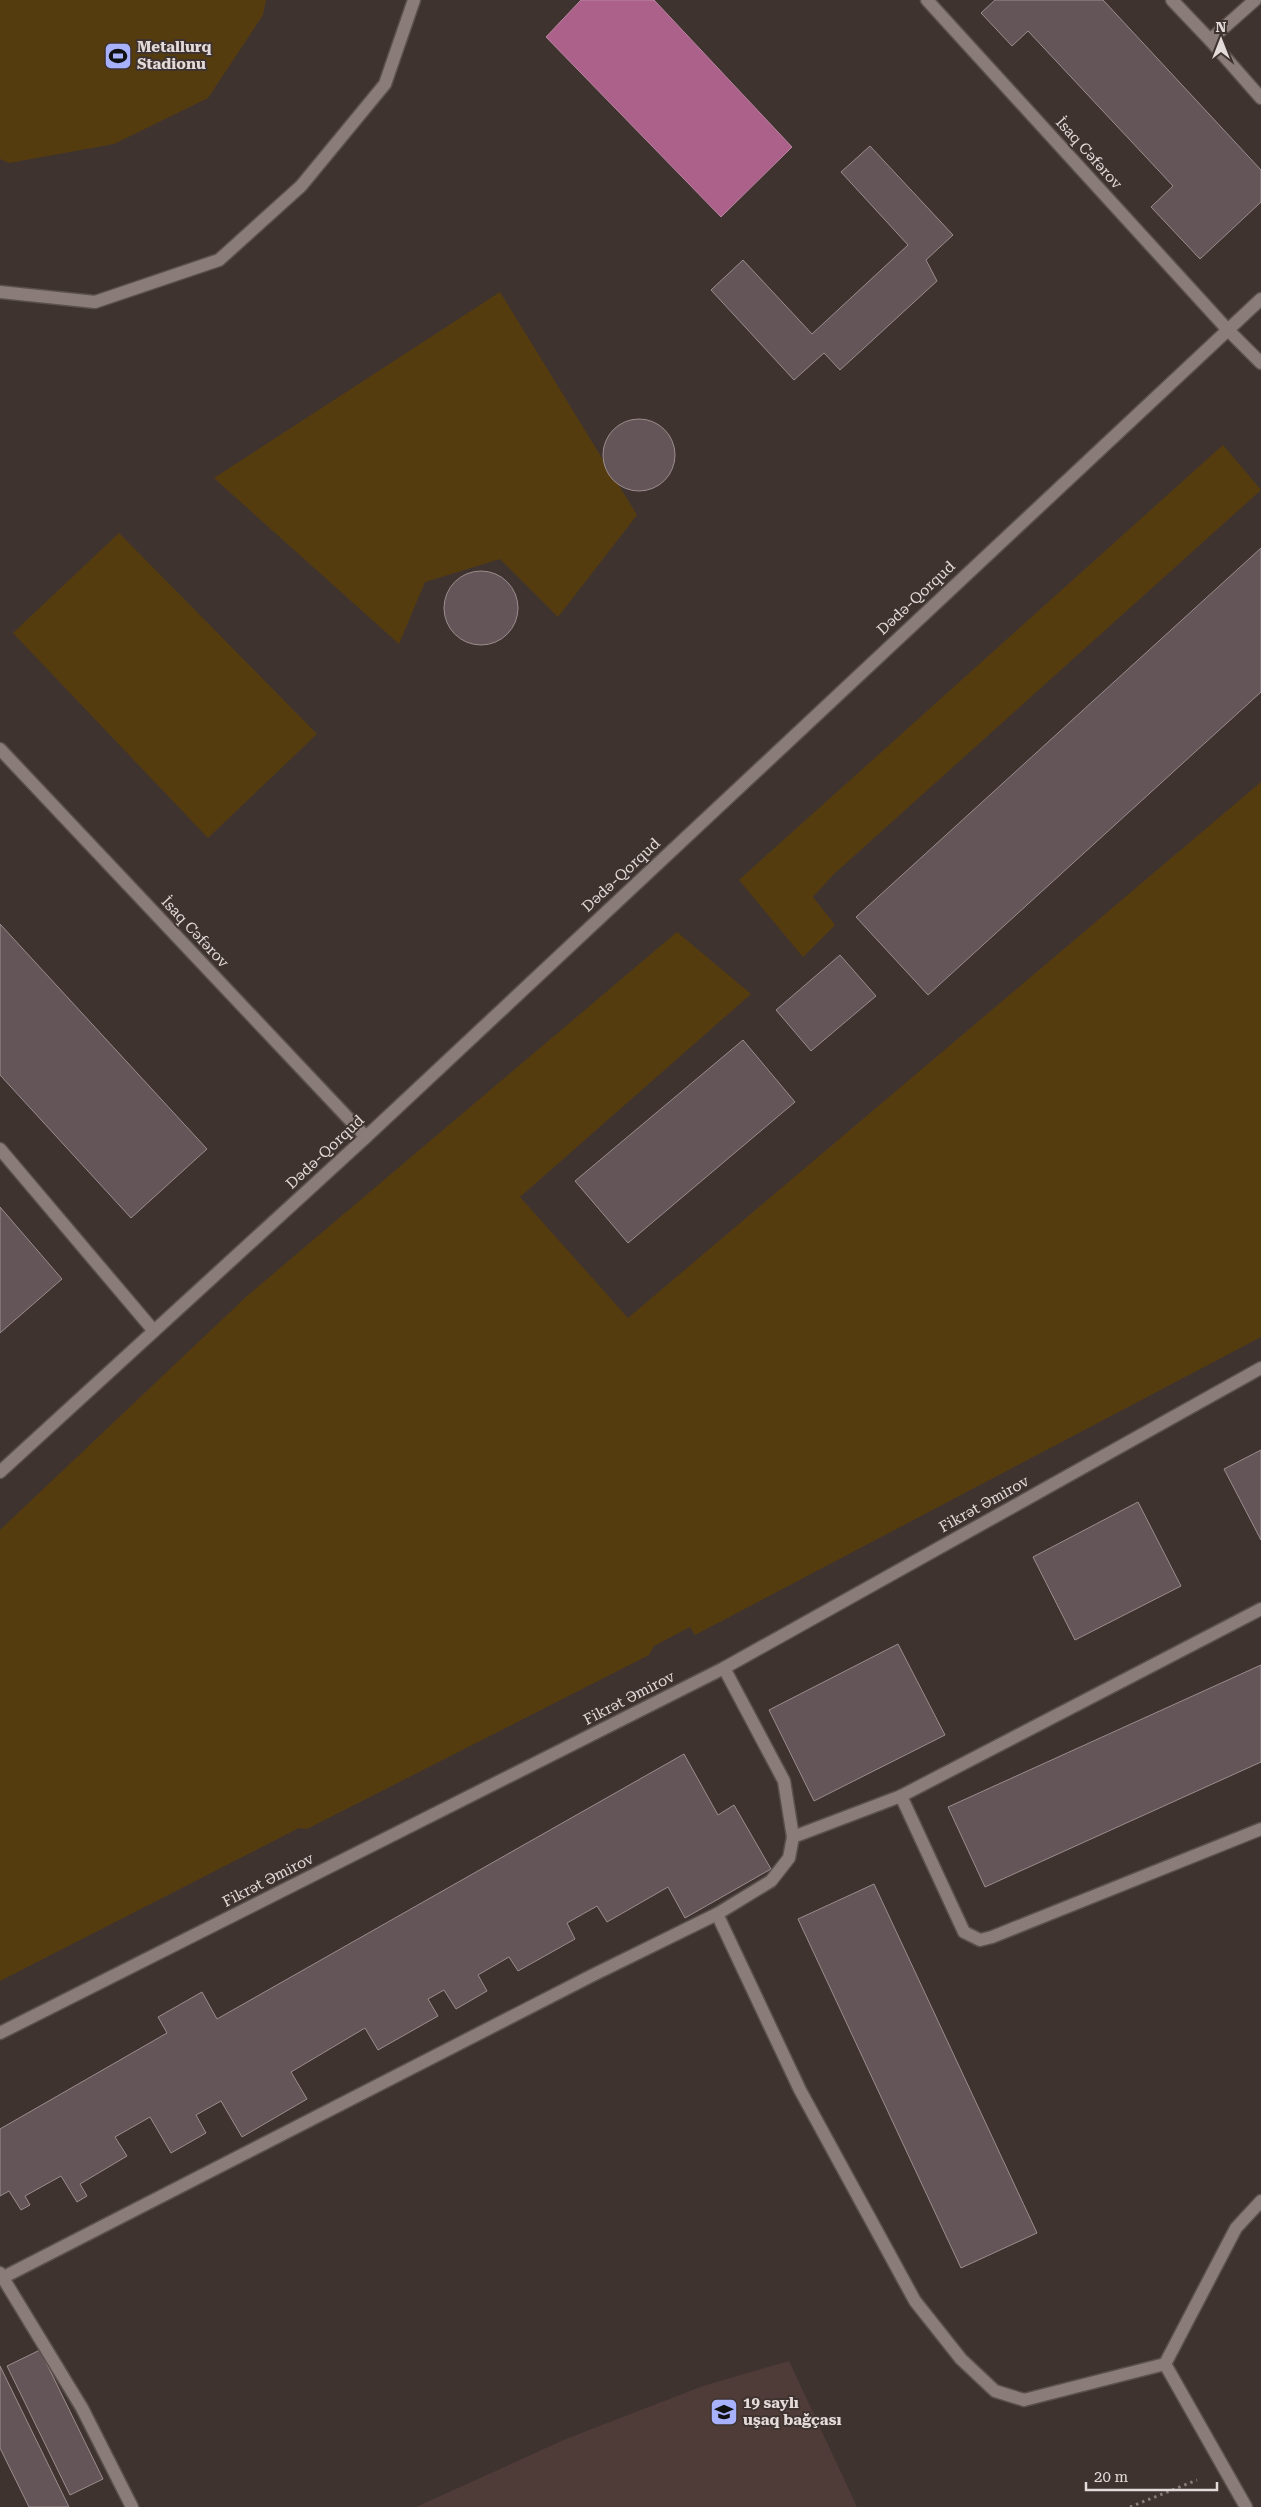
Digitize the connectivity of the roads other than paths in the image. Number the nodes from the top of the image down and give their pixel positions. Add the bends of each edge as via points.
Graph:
1 (414, 0) edge
2 (927, 0) edge
3 (1172, 0) edge
4 (1255, 0) edge
5 (1210, 40) junction
6 (1261, 98) edge
7 (0, 292) edge
8 (1261, 299) edge
9 (1227, 328) junction
10 (1261, 363) edge
11 (0, 750) edge
12 (366, 1137) junction
13 (0, 1149) edge
14 (154, 1331) junction
15 (1261, 1368) edge
16 (0, 1472) edge
17 (1261, 1609) edge
18 (724, 1668) junction
19 (901, 1796) junction
20 (1261, 1829) edge
21 (793, 1837) junction
22 (717, 1914) junction
23 (0, 2033) edge
24 (1261, 2201) edge
25 (1, 2277) edge
26 (1165, 2364) junction
27 (132, 2507) edge
28 (1246, 2507) edge

1 - 7 street via 385,84 300,186 219,260 95,302
2 - 9 street, İsaq Cəfərov
3 - 5 street
4 - 5 street
5 - 6 street
8 - 9 street, Dədə-Qorqud
9 - 10 street, İsaq Cəfərov
9 - 12 street, Dədə-Qorqud
11 - 12 street, İsaq Cəfərov
12 - 14 street, Dədə-Qorqud
13 - 14 street
14 - 16 street, Dədə-Qorqud
15 - 18 street, Fikrət Əmirov
17 - 19 street
18 - 21 street via 784,1781
18 - 23 street, Fikrət Əmirov
19 - 20 street via 964,1932 980,1940
19 - 21 street
21 - 22 street via 789,1858 771,1881
22 - 25 street
22 - 26 street via 800,2090 914,2301 962,2359 995,2391 1024,2400
24 - 26 street via 1236,2228
25 - 27 street via 82,2408
26 - 28 street

